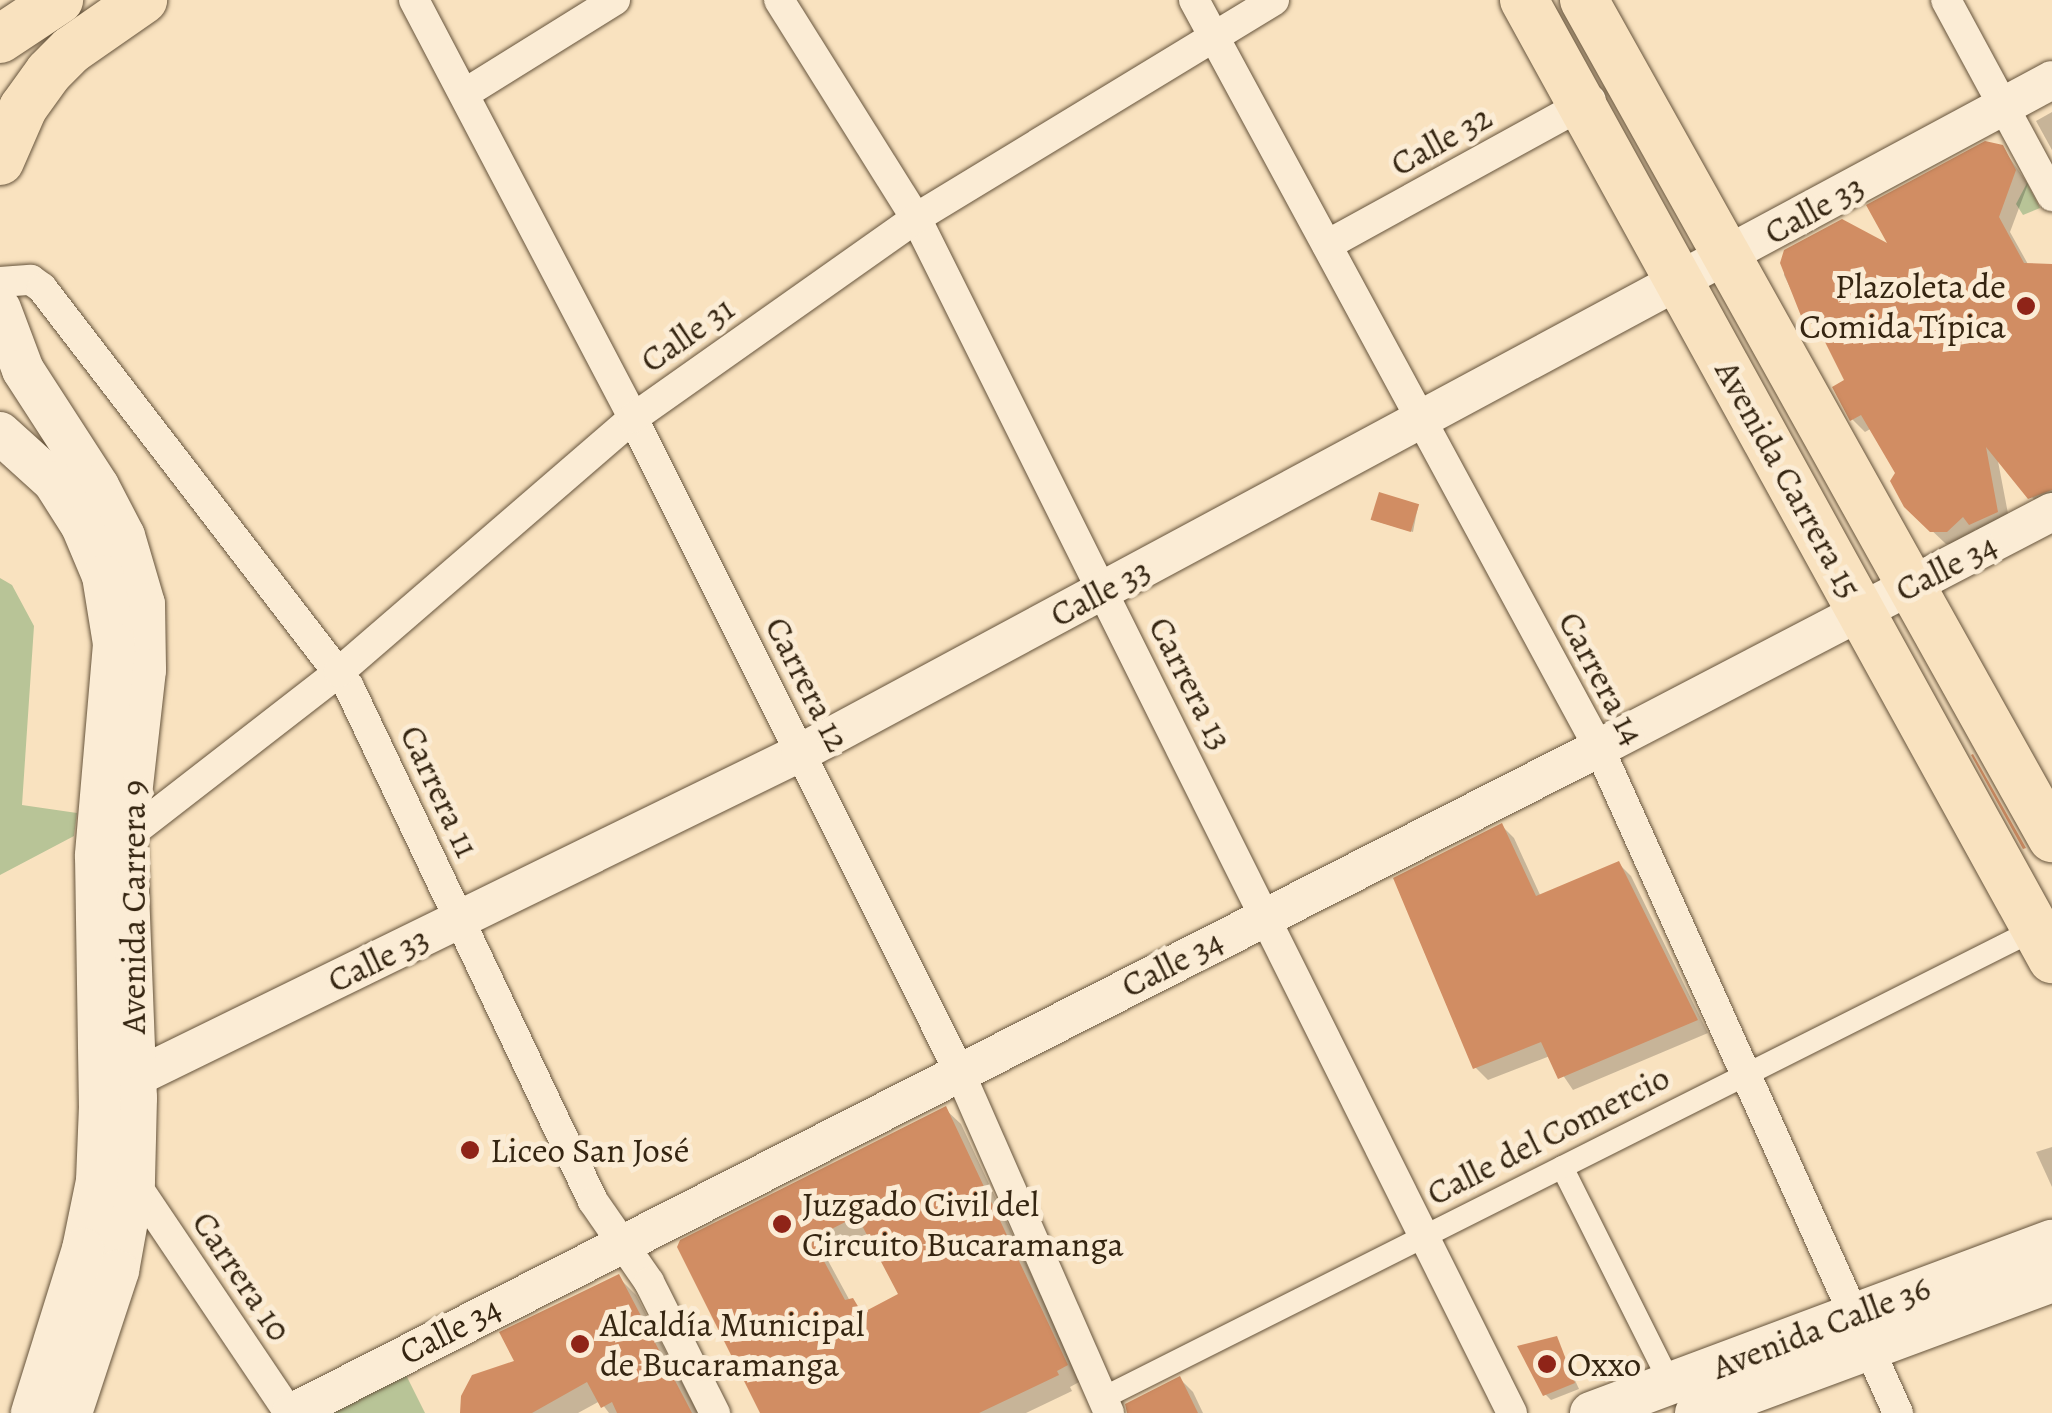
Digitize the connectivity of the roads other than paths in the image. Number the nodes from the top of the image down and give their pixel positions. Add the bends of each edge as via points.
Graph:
1 (59, 0) edge
2 (143, 0) edge
3 (414, 0) edge
4 (616, 0) edge
5 (778, 0) edge
6 (1194, 0) edge
7 (1274, 0) edge
8 (1524, 0) edge
9 (1584, 0) edge
10 (1946, 0) edge
11 (1215, 36) junction
12 (0, 39) edge
13 (2052, 80) edge
14 (464, 94) junction
15 (1587, 103) junction
16 (2003, 106) junction
17 (0, 161) edge
18 (2052, 196) edge
19 (916, 218) junction
20 (1328, 245) junction
21 (1725, 257) junction
22 (0, 282) edge
23 (1679, 282) junction
24 (0, 309) edge
25 (632, 418) junction
26 (1422, 420) junction
27 (0, 433) edge
28 (2051, 515) edge
29 (1910, 586) junction
30 (1103, 590) junction
31 (1861, 611) junction
32 (339, 672) junction
33 (1599, 748) junction
34 (800, 752) junction
35 (134, 753) junction
36 (186, 788) junction
37 (2052, 838) edge
38 (111, 848) junction
39 (1266, 916) junction
40 (460, 919) junction
41 (2038, 947) edge
42 (959, 1070) junction
43 (1746, 1075) junction
44 (135, 1078) junction
45 (1562, 1167) junction
46 (134, 1182) junction
47 (1425, 1236) junction
48 (2052, 1241) edge
49 (620, 1242) junction
50 (2052, 1281) edge
51 (1861, 1332) junction
52 (1661, 1365) dead end
53 (1106, 1406) edge
54 (32, 1413) edge
55 (71, 1413) edge
56 (290, 1413) edge
57 (714, 1413) edge
58 (1512, 1413) edge
59 (1591, 1413) edge
60 (1696, 1413) edge
61 (1898, 1413) edge

1 - 12 main road
2 - 17 main road via 49,72 23,108
3 - 14 street, Carrera 12
4 - 14 street
5 - 19 street, Carrera 13
6 - 11 street, Carrera 14
7 - 11 street, Calle 31
8 - 15 main road, Avenida Carrera 15
9 - 21 main road, Avenida Carrera 15
10 - 16 street
11 - 19 street, Calle 31
11 - 20 street, Carrera 14
13 - 16 street, Calle 33
14 - 25 street, Carrera 12
15 - 20 street, Calle 32
15 - 23 main road, Avenida Carrera 15
16 - 18 street
16 - 21 street, Calle 33
19 - 25 street, Calle 31
19 - 30 street, Carrera 13
20 - 26 street, Carrera 14
21 - 23 street, Calle 33
21 - 29 main road, Avenida Carrera 15
22 - 32 street, Carrera 11 via 31,280 42,288
23 - 26 street, Calle 33
23 - 31 main road, Avenida Carrera 15
24 - 35 main road, Avenida Carrera 9 via 23,370 98,486 141,582 145,670
25 - 32 street, Calle 31
25 - 34 street, Carrera 12
26 - 30 street, Calle 33
26 - 33 street, Carrera 14
27 - 38 main road, Avenida Carrera 9 via 54,482 104,576 114,644
28 - 29 street, Calle 34
29 - 31 street, Calle 34
29 - 37 main road, Avenida Carrera 15
30 - 34 street, Calle 33
30 - 39 street, Carrera 13
31 - 33 street, Calle 34
31 - 41 main road, Avenida Carrera 15
32 - 36 street, Calle 31
32 - 40 street, Carrera 11
33 - 39 street, Calle 34
33 - 43 street, Carrera 14
34 - 40 street, Calle 33
34 - 42 street, Carrera 12
35 - 36 street via 161,779
35 - 38 main road, Avenida Carrera 9
36 - 38 street, Calle 31
38 - 44 main road, Avenida Carrera 9
38 - 54 main road, Avenida Carrera 9 via 97,1181
39 - 42 street, Calle 34
39 - 47 street, Carrera 13
40 - 44 street, Calle 33
40 - 49 street, Carrera 11 via 593,1200
41 - 43 street, Calle del Comercio
42 - 49 street, Calle 34
42 - 53 street, Carrera 12
43 - 45 street, Calle del Comercio
43 - 51 street, Carrera 14
44 - 46 main road, Avenida Carrera 9
45 - 47 street, Calle del Comercio
45 - 52 street
46 - 55 main road, Avenida Carrera 9 via 118,1271
46 - 56 street, Carrera 10
47 - 53 street, Calle del Comercio
47 - 58 street, Carrera 13
48 - 51 main road, Avenida Calle 36
49 - 56 street, Calle 34
49 - 57 street, Carrera 11 via 650,1282
50 - 51 main road, Avenida Calle 36
51 - 59 main road, Avenida Calle 36
51 - 60 main road, Avenida Calle 36
51 - 61 street, Carrera 14

